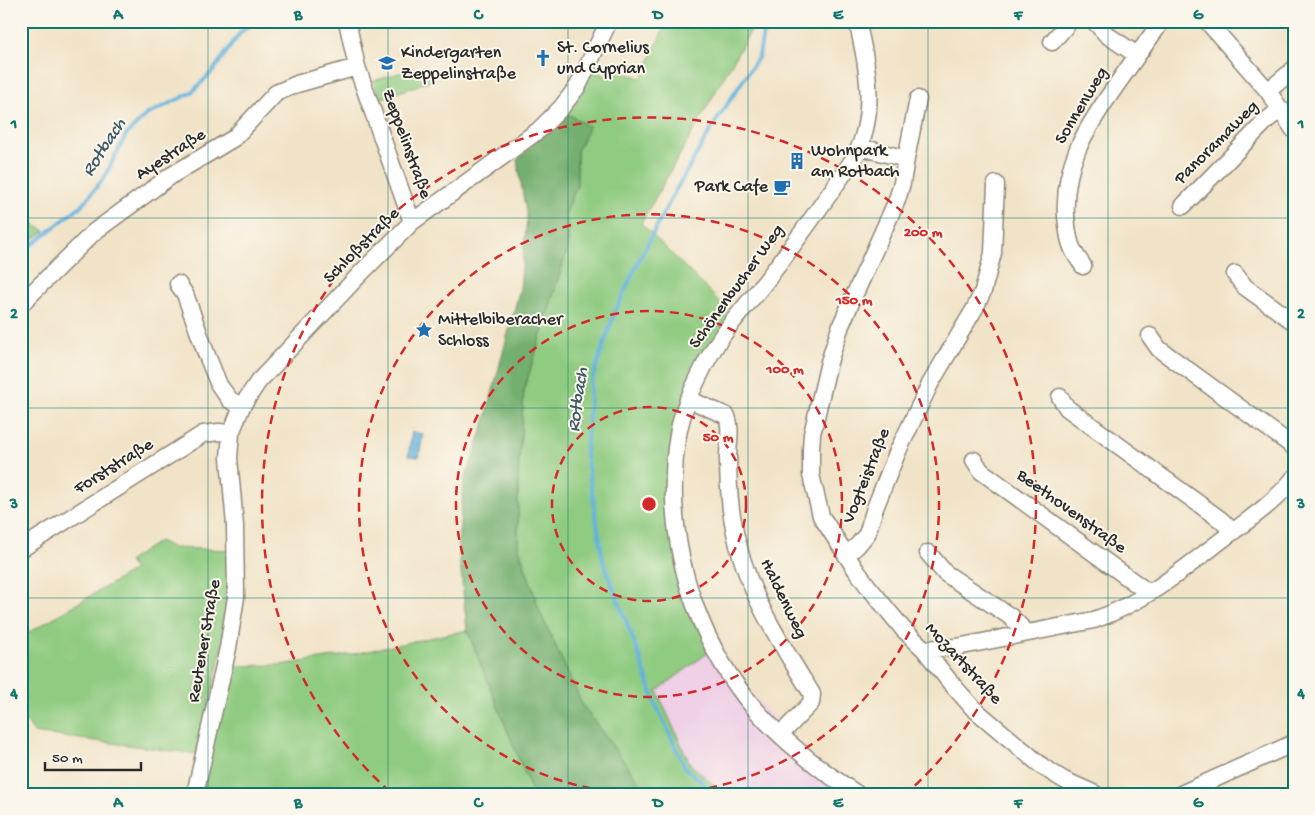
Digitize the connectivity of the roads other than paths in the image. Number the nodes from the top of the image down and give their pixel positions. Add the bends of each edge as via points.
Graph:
1 (347, 21) edge
2 (609, 21) edge
3 (857, 21) edge
4 (1070, 21) edge
5 (1094, 21) edge
6 (1162, 21) edge
7 (1210, 22) edge
8 (1052, 42) dead end
9 (1137, 55) junction
10 (356, 68) junction
11 (1294, 69) edge
12 (1268, 91) junction
13 (918, 99) dead end
14 (1281, 109) junction
15 (1294, 130) edge
16 (861, 147) junction
17 (906, 160) junction
18 (996, 184) dead end
19 (1182, 206) dead end
20 (412, 222) junction
21 (1083, 266) dead end
22 (1236, 274) dead end
23 (178, 284) dead end
24 (21, 304) edge
25 (1294, 322) edge
26 (1150, 336) dead end
27 (1060, 397) dead end
28 (688, 399) junction
29 (242, 406) junction
30 (231, 433) junction
31 (1294, 447) edge
32 (974, 460) dead end
33 (1294, 478) edge
34 (1233, 532) junction
35 (21, 549) edge
36 (928, 553) dead end
37 (846, 556) junction
38 (1148, 593) junction
39 (1026, 633) junction
40 (924, 649) junction
41 (781, 734) junction
42 (1294, 743) edge
43 (195, 794) edge
44 (857, 794) edge
45 (1095, 794) edge
46 (1181, 794) edge

1 - 10 street, Zeppelinstraße
2 - 20 street, Schloßstraße via 578,86 561,108 539,130
3 - 16 street, Schönenbucher Weg via 869,90
4 - 8 street
5 - 9 street via 1107,35
6 - 9 street, Sonnenweg
7 - 12 street
9 - 21 street, Sonnenweg via 1091,123 1071,165 1066,185 1066,222 1073,250
10 - 20 street, Zeppelinstraße
10 - 24 street, Ayestraße via 276,93 234,138 172,175 94,232
11 - 12 street
12 - 14 street
13 - 17 street, Vogteistraße
14 - 15 street
14 - 19 street, Panoramaweg
16 - 17 street
16 - 28 street, Schönenbucher Weg via 830,194 710,354
17 - 37 street, Vogteistraße via 897,200 840,325 812,434 810,464 814,491 821,516
18 - 37 street, Vogteistraße via 993,253 983,290 930,384 897,452 867,534
20 - 29 street, Schloßstraße via 258,382
22 - 25 street via 1245,287
23 - 29 street via 185,294 219,385 230,400
26 - 31 street via 1159,349
27 - 34 street via 1067,408
28 - 41 street, Schönenbucher Weg via 678,434 675,462 675,517 682,566 714,647 739,688
28 - 41 street, Haldenweg via 727,416 730,426 728,478 740,557 770,625 812,694 811,703
29 - 30 street, Reutener Straße
30 - 35 street, Forststraße via 203,434
30 - 43 street, Reutener Straße via 229,458 237,562 236,597 228,648
32 - 38 street, Beethovenstraße via 981,471
33 - 34 street
34 - 38 street
36 - 39 street via 945,573 1011,617
37 - 40 street, Mozartstraße via 903,629
38 - 39 street via 1094,620
39 - 40 street via 956,647
40 - 45 street, Mozartstraße via 973,708 1017,746 1050,772
41 - 44 street, Schönenbucher Weg
42 - 46 street

